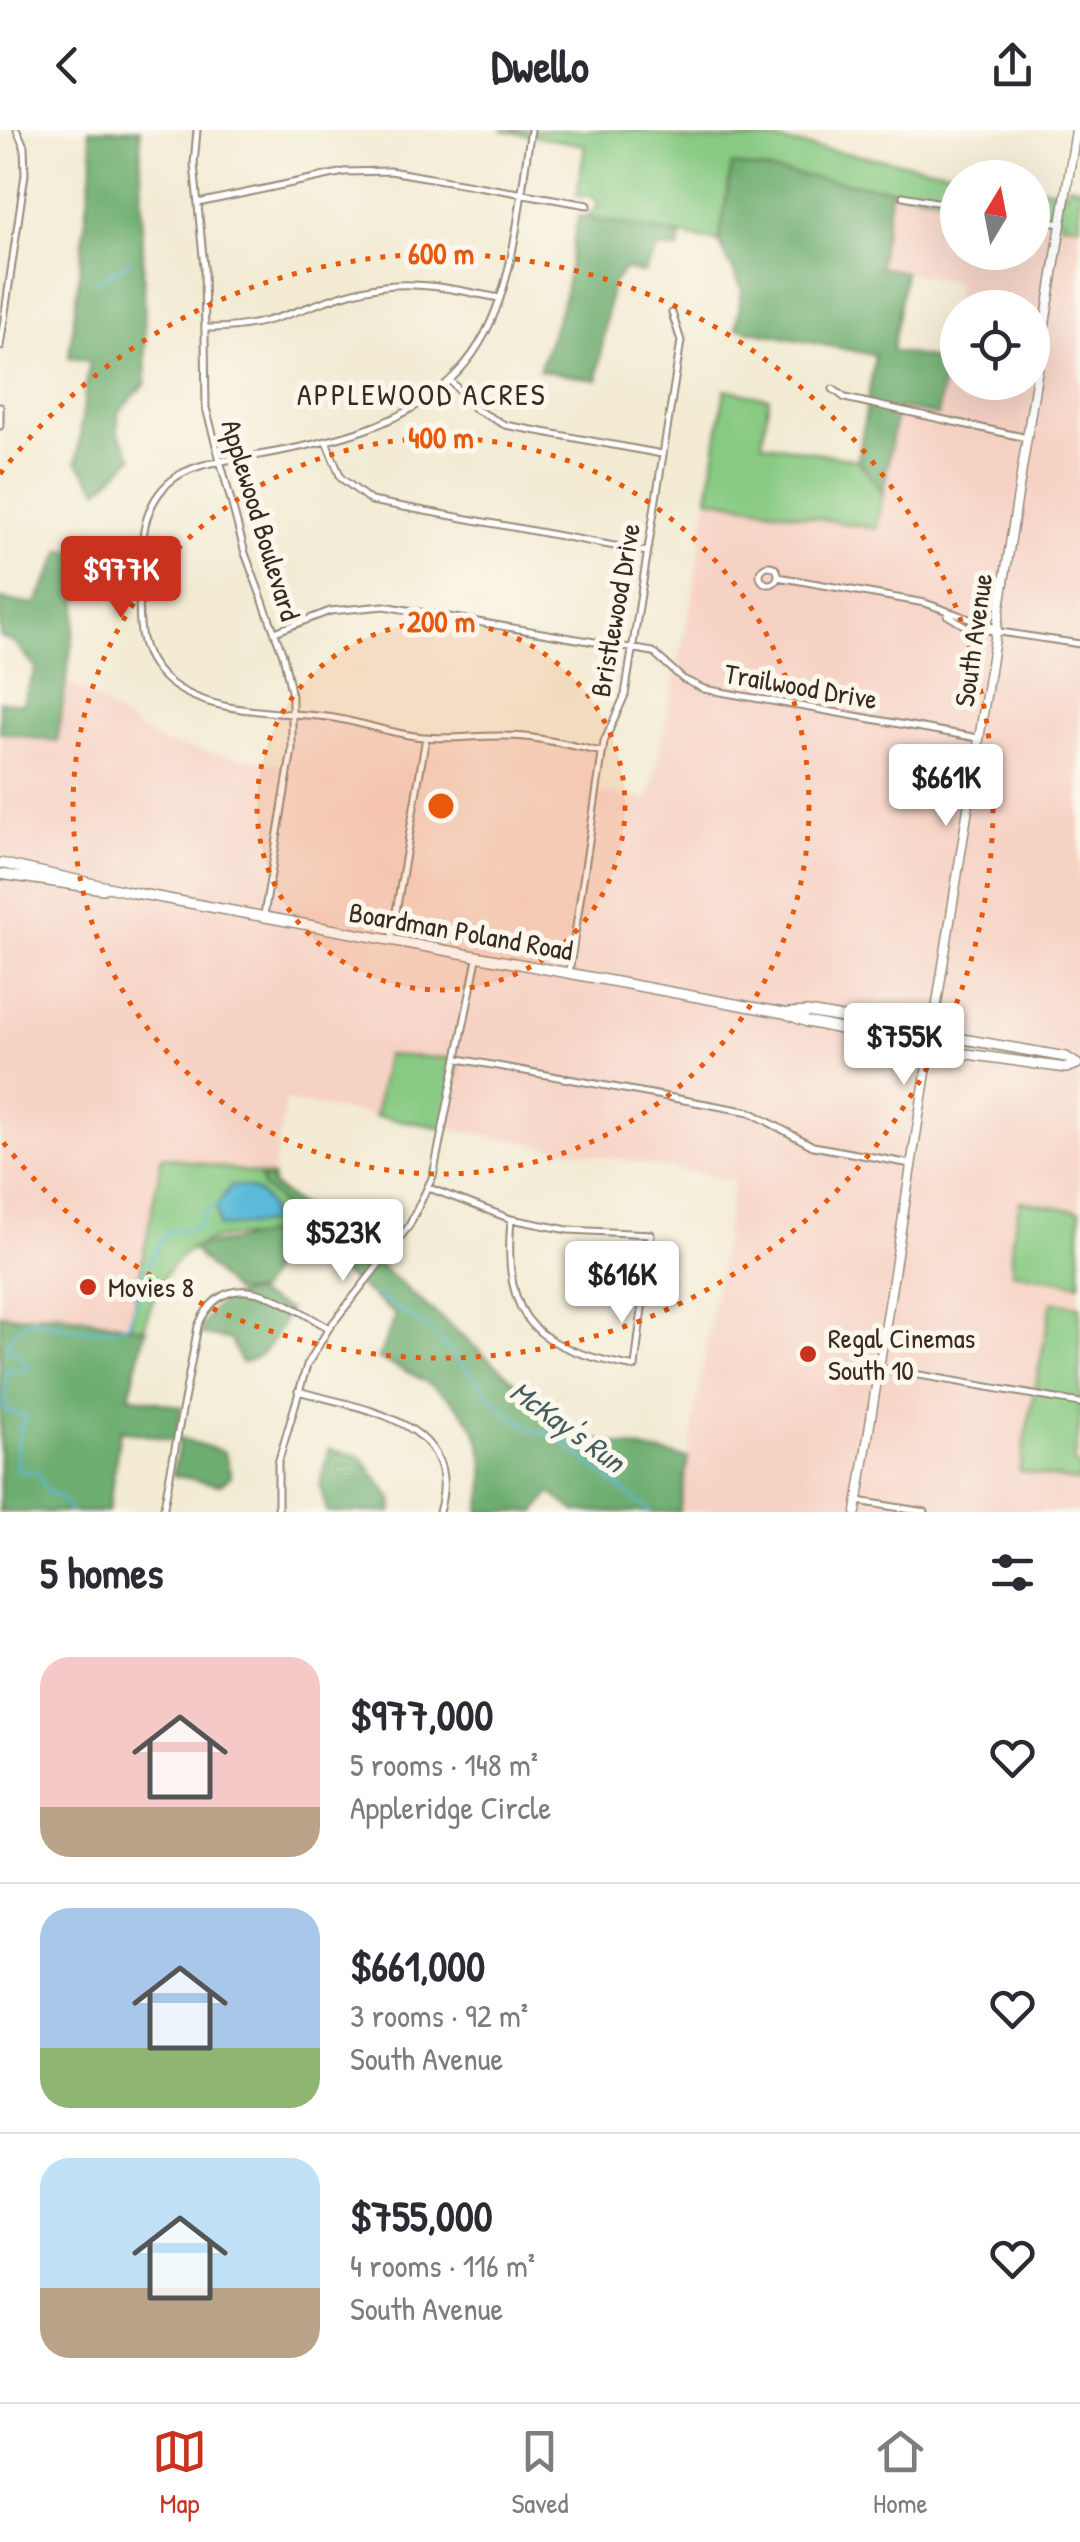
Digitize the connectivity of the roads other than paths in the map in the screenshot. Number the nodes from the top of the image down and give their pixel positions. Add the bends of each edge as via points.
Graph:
1 (16, 130) edge
2 (197, 130) edge
3 (531, 130) edge
4 (1076, 130) edge
5 (520, 193) junction
6 (903, 196) dead end
7 (198, 203) junction
8 (940, 203) edge
9 (588, 206) dead end
10 (1050, 222) edge
11 (1061, 224) junction
12 (500, 298) junction
13 (672, 314) dead end
14 (204, 328) junction
15 (0, 347) edge
16 (450, 380) junction
17 (833, 389) dead end
18 (0, 407) edge
19 (0, 426) edge
20 (1027, 438) junction
21 (326, 440) junction
22 (663, 454) junction
23 (220, 462) junction
24 (647, 552) junction
25 (778, 577) dead end
26 (998, 628) junction
27 (274, 632) junction
28 (1080, 644) edge
29 (632, 648) junction
30 (294, 714) junction
31 (426, 737) junction
32 (981, 738) junction
33 (602, 752) junction
34 (0, 863) edge
35 (0, 874) edge
36 (130, 892) junction
37 (263, 917) junction
38 (391, 941) junction
39 (477, 956) junction
40 (569, 973) junction
41 (784, 1013) junction
42 (932, 1034) junction
43 (930, 1046) junction
44 (459, 1059) junction
45 (1079, 1064) edge
46 (911, 1164) junction
47 (428, 1188) junction
48 (511, 1219) junction
49 (329, 1328) junction
50 (879, 1368) junction
51 (298, 1391) junction
52 (1080, 1404) edge
53 (858, 1501) junction
54 (163, 1512) edge
55 (278, 1512) edge
56 (440, 1512) edge
57 (856, 1512) edge
58 (925, 1512) edge

1 - 15 street via 25,174
2 - 7 street, Applewood Boulevard
3 - 5 street
4 - 11 main road, South Avenue
5 - 7 street via 406,172 358,171
5 - 9 street
5 - 12 street
6 - 8 street
7 - 14 street, Applewood Boulevard
10 - 11 street
11 - 20 main road, South Avenue
12 - 14 street via 386,286 268,324
12 - 16 street via 480,342
13 - 22 street, Bristlewood Drive via 681,336
14 - 23 street, Applewood Boulevard via 206,408
16 - 21 street via 402,414
16 - 22 street via 475,409 506,426
17 - 20 street via 845,398
18 - 19 street
20 - 26 main road, South Avenue
21 - 23 street
21 - 24 street via 342,478 371,501
22 - 24 street, Bristlewood Drive
23 - 27 street, Applewood Boulevard
23 - 30 street via 178,476 147,513 138,613 142,644 164,678 193,697
24 - 29 street, Bristlewood Drive
25 - 26 street via 926,603
26 - 28 street
26 - 32 main road, South Avenue
27 - 29 street, Trailwood Drive via 330,611 384,606
27 - 30 street, Applewood Boulevard
29 - 32 street, Trailwood Drive via 662,656 702,688
29 - 33 street, Bristlewood Drive via 624,699
30 - 31 street
30 - 37 street, Applewood Boulevard
31 - 33 street via 514,736
31 - 38 street
32 - 42 main road, South Avenue
33 - 40 street, Bristlewood Drive
34 - 36 main road, Boardman Poland Road
35 - 36 main road, Boardman Poland Road
36 - 37 main road, Boardman Poland Road
37 - 38 main road, Boardman Poland Road
38 - 39 main road, Boardman Poland Road
39 - 40 main road, Boardman Poland Road
39 - 44 street
40 - 41 main road, Boardman Poland Road
41 - 42 main road, Boardman Poland Road
41 - 43 main road, Boardman Poland Road
42 - 43 main road, South Avenue
42 - 45 main road, Boardman Poland Road
43 - 45 main road, Boardman Poland Road via 1066,1068
43 - 46 main road, South Avenue
44 - 46 street via 750,1112 813,1146
44 - 47 street
46 - 50 main road, South Avenue
47 - 48 street
47 - 49 street via 397,1244
48 - 48 street via 651,1234 635,1367 568,1348 524,1316 510,1283
49 - 51 street
49 - 54 street via 252,1290 224,1295 208,1308 198,1326
50 - 52 street
50 - 53 main road, South Avenue
51 - 55 street via 278,1462
51 - 56 street via 395,1420 422,1435 442,1469
53 - 57 main road, South Avenue
53 - 58 street

